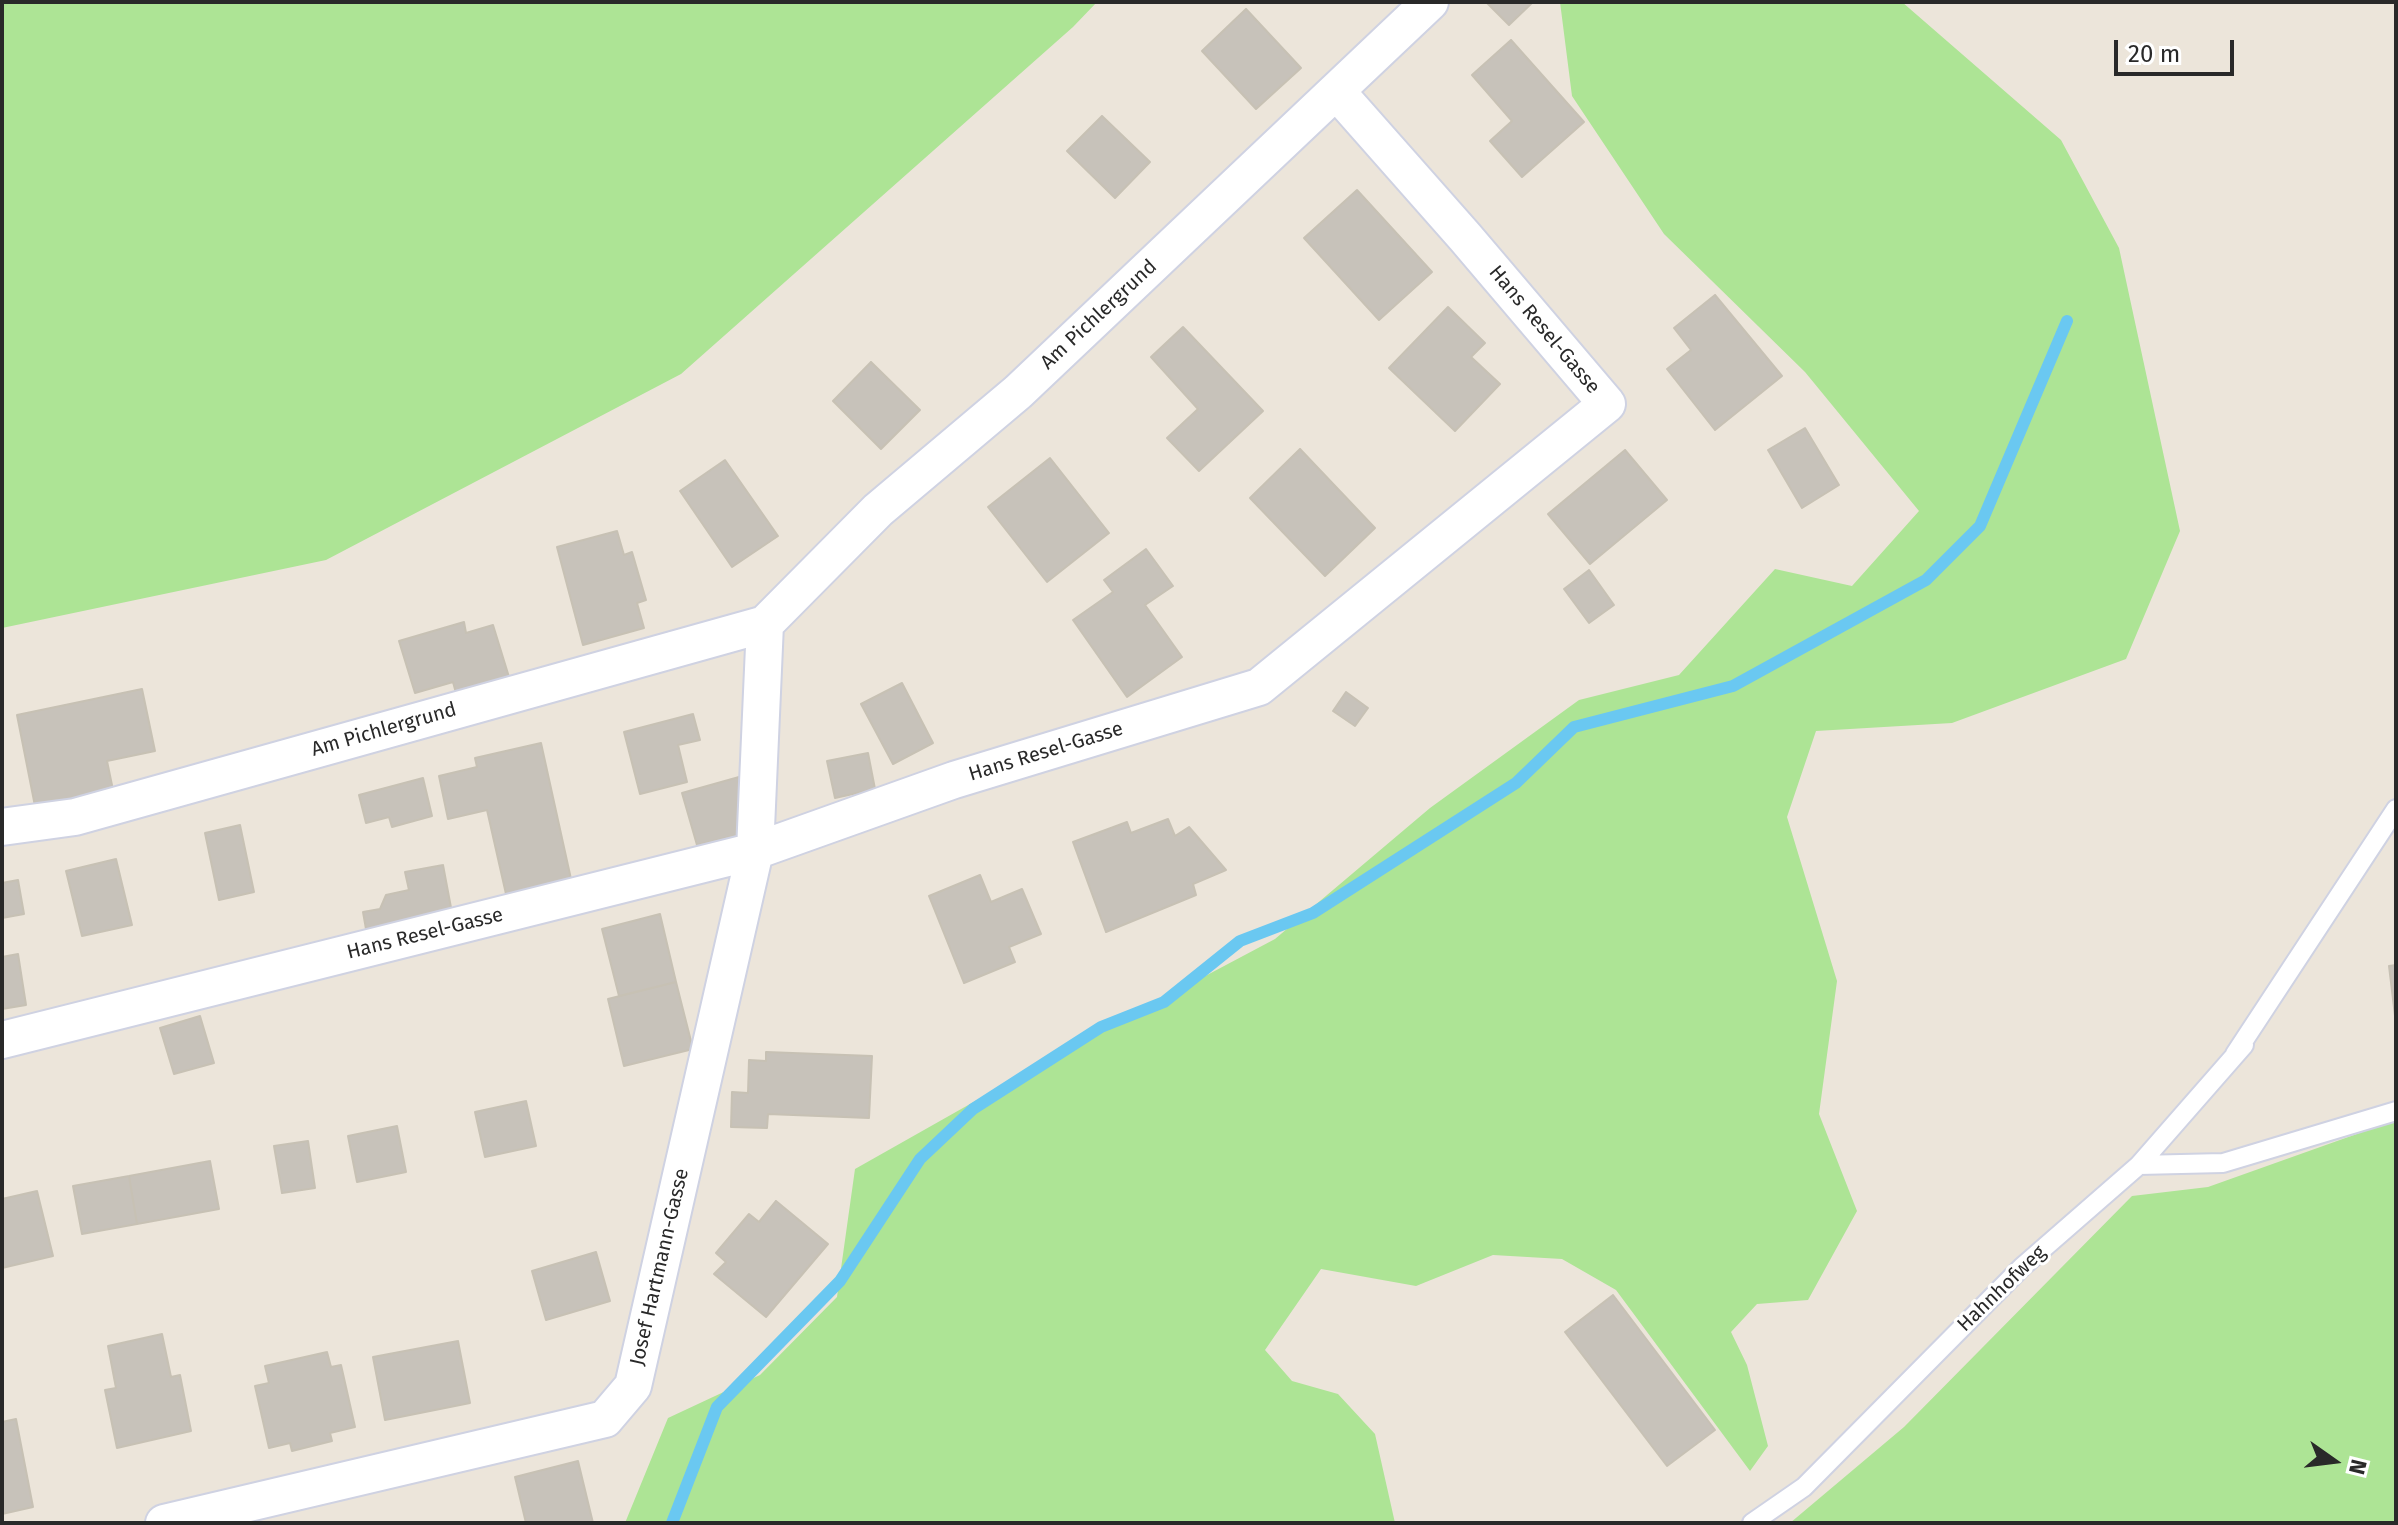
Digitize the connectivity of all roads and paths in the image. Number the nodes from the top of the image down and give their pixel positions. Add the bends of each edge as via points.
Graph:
1 (1430, 2) edge
2 (1337, 92) junction
3 (765, 624) junction
4 (2396, 809) edge
5 (2, 827) edge
6 (755, 851) junction
7 (2, 1040) edge
8 (2244, 1045) dead end
9 (2396, 1111) edge
10 (2139, 1165) junction
11 (164, 1523) edge
12 (1752, 1523) edge

1 - 2 street, Am Pichlergrund
2 - 3 street, Am Pichlergrund via 1018,392 878,510
2 - 6 street, Hans Resel-Gasse via 1607,404 1259,687 954,780
3 - 5 street, Am Pichlergrund via 75,817
3 - 6 street
4 - 10 lane via 2244,1043
6 - 7 street, Hans Resel-Gasse
6 - 11 street, Josef Hartmann-Gasse via 633,1386 605,1419
8 - 10 lane, Hahnhofweg
9 - 10 lane via 2223,1163
10 - 12 lane, Hahnhofweg via 2022,1267 1804,1487

